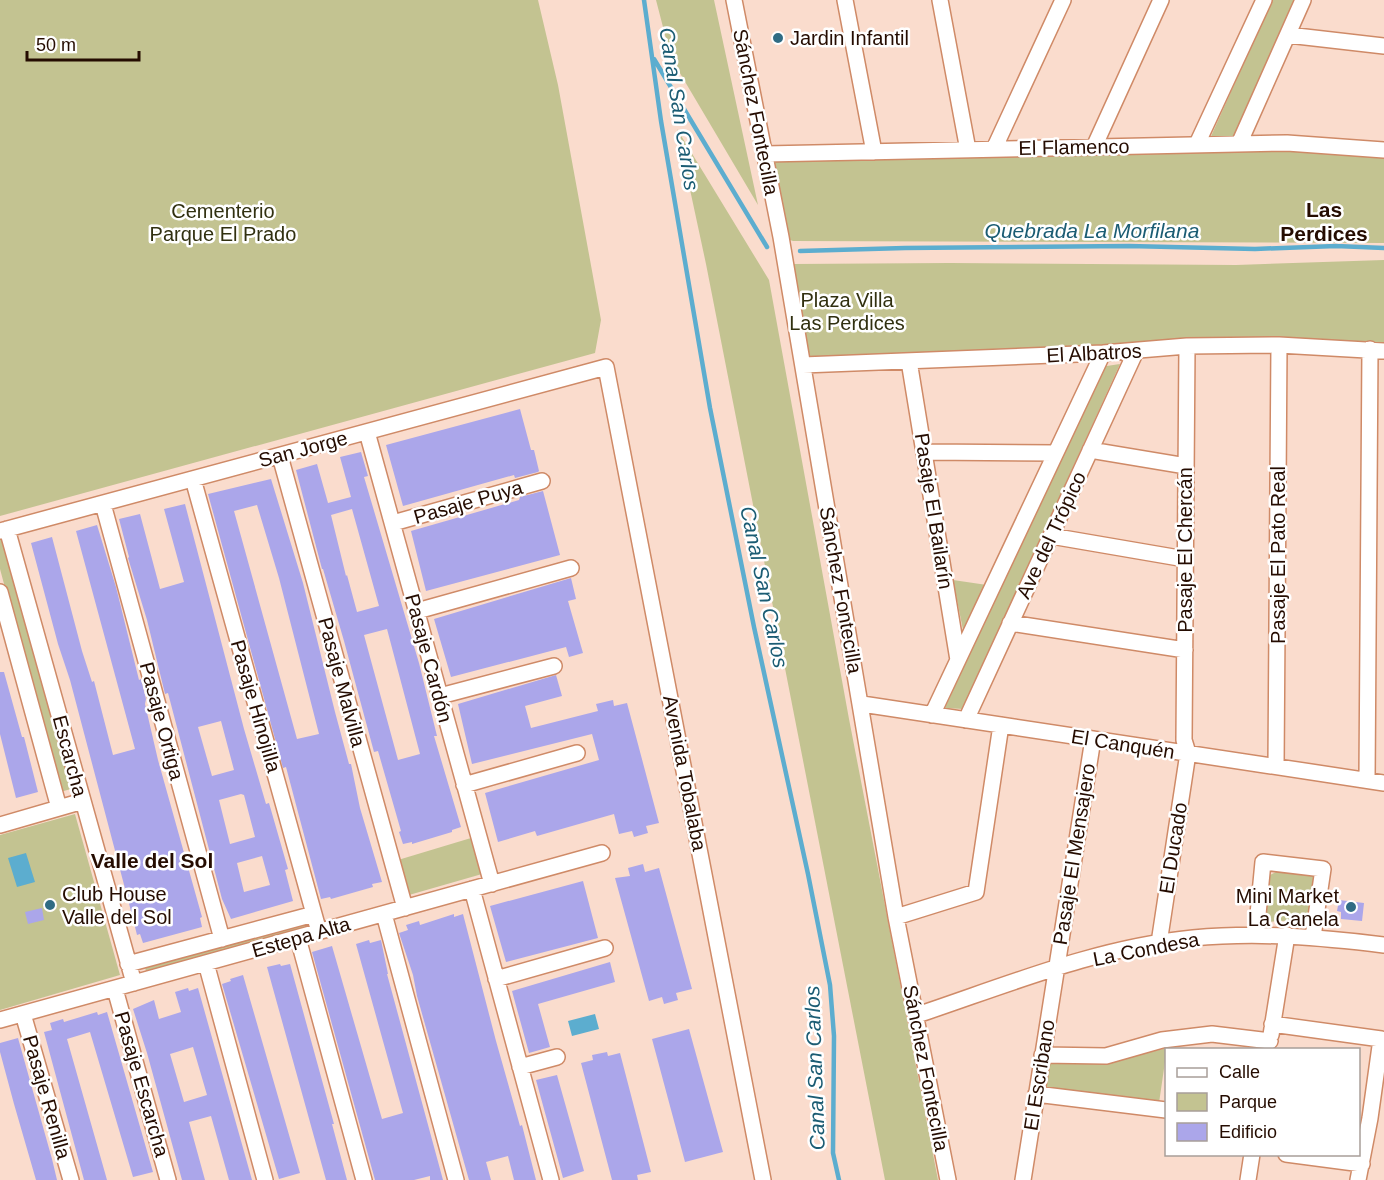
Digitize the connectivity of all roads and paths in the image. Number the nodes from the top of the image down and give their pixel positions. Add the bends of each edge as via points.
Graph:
1 (734, 0) edge
2 (845, 0) edge
3 (940, 0) edge
4 (1063, 0) edge
5 (1161, 0) edge
6 (1264, 0) edge
7 (1303, 0) edge
8 (1288, 35) junction
9 (1384, 46) edge
10 (1197, 144) junction
11 (1239, 144) junction
12 (1094, 147) junction
13 (994, 149) junction
14 (968, 150) junction
15 (1384, 150) edge
16 (874, 152) junction
17 (765, 154) junction
18 (1279, 345) junction
19 (1186, 346) junction
20 (1377, 350) edge
21 (1136, 351) junction
22 (1103, 353) junction
23 (909, 361) junction
24 (803, 365) junction
25 (606, 367) joint
26 (367, 432) junction
27 (1090, 450) junction
28 (925, 452) junction
29 (1055, 453) junction
30 (280, 456) junction
31 (1186, 466) junction
32 (193, 479) junction
33 (542, 481) dead end
34 (103, 504) junction
35 (393, 523) junction
36 (4, 530) edge
37 (1050, 536) junction
38 (1185, 559) junction
39 (571, 568) dead end
40 (0, 592) edge
41 (417, 611) junction
42 (1010, 623) junction
43 (1185, 650) junction
44 (958, 660) junction
45 (554, 666) dead end
46 (440, 696) junction
47 (862, 704) junction
48 (932, 715) junction
49 (966, 720) junction
50 (1001, 725) junction
51 (1093, 739) junction
52 (577, 753) dead end
53 (1188, 753) junction
54 (1276, 766) junction
55 (1367, 780) junction
56 (1384, 783) edge
57 (464, 784) junction
58 (83, 801) junction
59 (59, 808) junction
60 (0, 825) edge
61 (602, 853) dead end
62 (492, 884) junction
63 (472, 890) junction
64 (405, 908) junction
65 (314, 914) junction
66 (384, 914) junction
67 (896, 917) junction
68 (319, 932) junction
69 (1256, 934) junction
70 (1287, 935) junction
71 (1313, 937) junction
72 (298, 938) junction
73 (222, 939) junction
74 (1159, 943) junction
75 (1384, 945) edge
76 (605, 948) dead end
77 (206, 963) junction
78 (128, 964) junction
79 (1056, 969) junction
80 (496, 979) junction
81 (134, 983) junction
82 (115, 989) junction
83 (24, 1014) junction
84 (916, 1015) junction
85 (0, 1020) edge
86 (1272, 1024) junction
87 (1269, 1045) edge
88 (1042, 1055) junction
89 (557, 1057) dead end
90 (520, 1067) junction
91 (1036, 1094) junction
92 (1165, 1110) edge
93 (1252, 1156) edge
94 (1294, 1156) edge
95 (1362, 1164) junction
96 (71, 1180) edge
97 (168, 1180) edge
98 (266, 1180) edge
99 (364, 1180) edge
100 (456, 1180) edge
101 (551, 1180) edge
102 (763, 1180) edge
103 (948, 1180) edge
104 (1023, 1180) edge
105 (1248, 1180) edge
106 (1358, 1180) edge

1 - 17 street, Sánchez Fontecilla
2 - 16 street
3 - 14 street
4 - 13 street
5 - 12 street
6 - 10 street
7 - 8 street
8 - 9 street
8 - 11 street
10 - 11 street, El Flamenco
10 - 12 street, El Flamenco
11 - 15 street, El Flamenco
12 - 13 street, El Flamenco
13 - 14 street, El Flamenco
14 - 16 street, El Flamenco
16 - 17 street, El Flamenco
17 - 24 street, Sánchez Fontecilla
18 - 19 street, El Albatros
18 - 20 street, El Albatros
18 - 54 street, Pasaje El Pato Real
19 - 21 street, El Albatros
19 - 31 street, Pasaje El Chercán
20 - 55 street
21 - 22 street, El Albatros
21 - 27 street, Ave del Trópico
22 - 23 street, El Albatros
22 - 29 street, Ave del Trópico
23 - 24 street, El Albatros
23 - 28 street, Pasaje El Bailarín
24 - 47 street, Sánchez Fontecilla
25 - 26 street, San Jorge
25 - 102 street, Avenida Tobalaba
26 - 30 street, San Jorge
26 - 35 street, Pasaje Cardón
27 - 31 street
27 - 37 street, Ave del Trópico
28 - 29 street
28 - 44 street, Pasaje El Bailarín
29 - 44 street, Ave del Trópico
30 - 32 street, San Jorge
30 - 64 street, Pasaje Malvilla
31 - 38 street, Pasaje El Chercán
32 - 34 street, San Jorge
32 - 65 street, Pasaje Hinojilla
33 - 35 street, Pasaje Puya
34 - 36 street, San Jorge
34 - 73 street, Pasaje Ortiga
35 - 41 street, Pasaje Cardón
36 - 58 street, Escarcha
37 - 38 street
37 - 42 street, Ave del Trópico
38 - 43 street, Pasaje El Chercán
39 - 41 street
40 - 59 street, Escarcha
41 - 46 street, Pasaje Cardón
42 - 43 street
42 - 49 street, Ave del Trópico
43 - 53 street, Pasaje El Chercán via 1184,740
44 - 48 street, Ave del Trópico
45 - 46 street
46 - 57 street, Pasaje Cardón
47 - 48 street, El Canquén
47 - 67 street, Sánchez Fontecilla
48 - 49 street, El Canquén
49 - 50 street, El Canquén
50 - 51 street, El Canquén
50 - 67 street via 976,892
51 - 53 street, El Canquén
51 - 79 street, Pasaje El Mensajero
52 - 57 street
53 - 54 street, El Canquén
53 - 74 street, El Ducado
54 - 55 street, El Canquén
55 - 56 street, El Canquén
57 - 62 street, Pasaje Cardón
58 - 59 street
58 - 78 street, Escarcha
59 - 60 street
61 - 62 street, Estepa Alta
62 - 63 street, Estepa Alta
63 - 64 street, Estepa Alta
63 - 80 street
64 - 66 street, Estepa Alta
65 - 68 street, Pasaje Hinojilla
65 - 73 street, Estepa Alta
66 - 68 street, Estepa Alta
66 - 100 street
67 - 84 street, Sánchez Fontecilla
68 - 72 street, Estepa Alta
69 - 70 street, La Condesa
69 - 71 street via 1263,862 1323,870
69 - 74 street, La Condesa
70 - 71 street, La Condesa
70 - 86 street
71 - 75 street, La Condesa
72 - 77 street, Estepa Alta
72 - 99 street
73 - 78 street, Estepa Alta
74 - 79 street, La Condesa
76 - 80 street
77 - 81 street, Estepa Alta
77 - 98 street
78 - 81 street, Escarcha
79 - 84 street, La Condesa
79 - 88 street, El Escribano
80 - 90 street
81 - 82 street, Estepa Alta
82 - 83 street, Estepa Alta
82 - 97 street, Pasaje Escarcha
83 - 85 street, Estepa Alta
83 - 96 street, Pasaje Renilla
84 - 103 street, Sánchez Fontecilla
86 - 87 street
86 - 95 street via 1381,1040
87 - 88 street via 1212,1034 1162,1040 1106,1056
88 - 91 street, El Escribano
89 - 90 street
90 - 101 street
91 - 92 street
91 - 104 street, El Escribano
93 - 105 street
94 - 95 street
95 - 106 street

